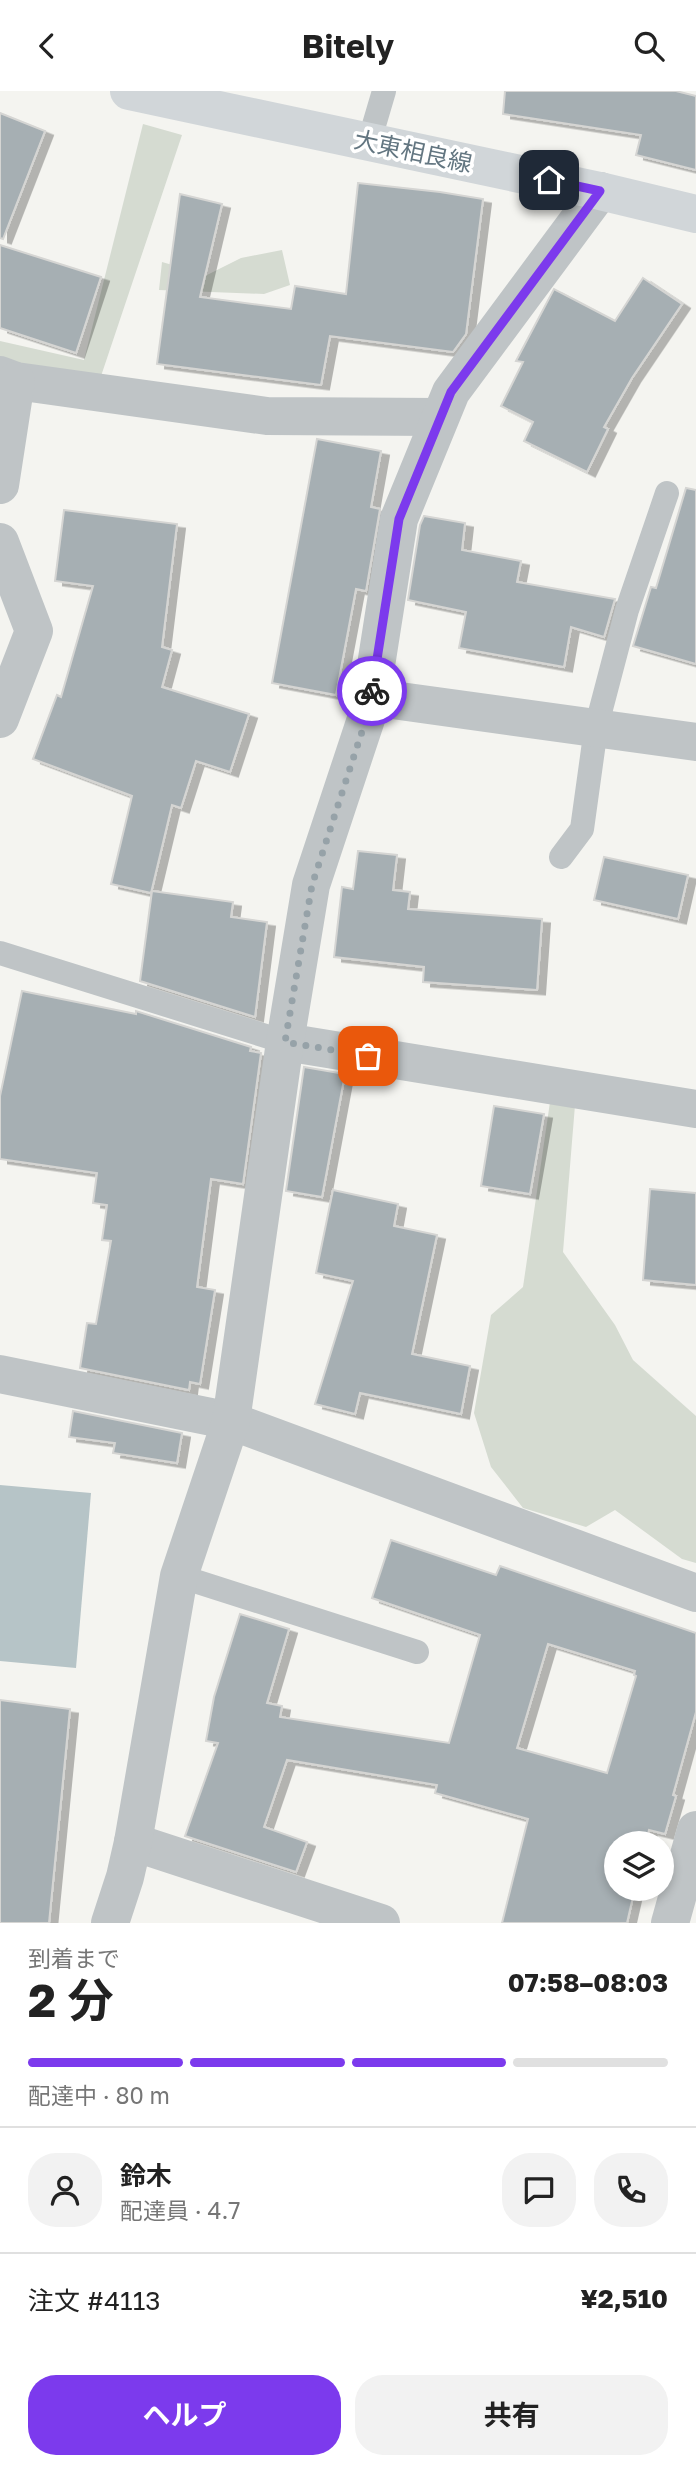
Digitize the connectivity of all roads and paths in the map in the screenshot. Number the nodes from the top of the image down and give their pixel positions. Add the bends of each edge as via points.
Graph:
1 (129, 91) edge
2 (384, 91) edge
3 (369, 142) junction
4 (600, 191) junction
5 (690, 217) edge
6 (8, 378) edge
7 (440, 417) junction
8 (0, 485) edge
9 (667, 493) dead end
10 (0, 542) edge
11 (372, 697) junction
12 (0, 719) edge
13 (596, 728) junction
14 (696, 742) edge
15 (561, 857) dead end
16 (0, 953) edge
17 (285, 1042) junction
18 (696, 1109) edge
19 (0, 1374) edge
20 (231, 1421) junction
21 (179, 1576) junction
22 (696, 1593) edge
23 (417, 1652) dead end
24 (696, 1830) edge
25 (132, 1842) junction
26 (110, 1923) edge
27 (381, 1923) edge
28 (670, 1923) edge

1 - 3 main road, 大東相良線
2 - 3 lane
3 - 4 main road, 大東相良線
4 - 5 main road, 大東相良線
4 - 7 street via 451,392
6 - 7 street via 267,416
6 - 8 street
7 - 11 street via 399,519
9 - 13 lane via 626,610
10 - 12 street via 34,631
11 - 13 street
11 - 17 street via 312,885
13 - 14 street
13 - 15 lane via 582,829
16 - 17 lane
17 - 18 street
17 - 20 street
19 - 20 street
20 - 21 street
20 - 22 street
21 - 23 lane
21 - 25 street
24 - 28 street
25 - 26 street
25 - 27 street

